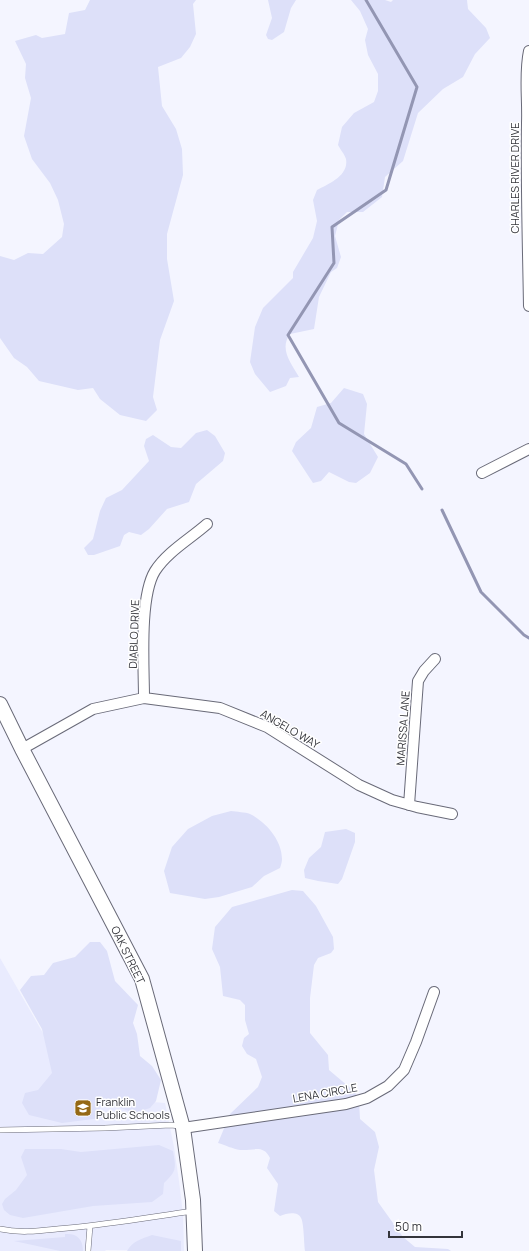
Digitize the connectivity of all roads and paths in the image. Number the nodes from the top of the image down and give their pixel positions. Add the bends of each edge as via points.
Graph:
1 (529, 51) edge
2 (529, 306) edge
3 (529, 449) edge
4 (482, 473) dead end
5 (207, 524) dead end
6 (435, 658) dead end
7 (144, 698) junction
8 (0, 704) edge
9 (22, 749) junction
10 (409, 805) junction
11 (452, 814) dead end
12 (434, 992) dead end
13 (183, 1128) junction
14 (0, 1130) edge
15 (194, 1211) junction
16 (90, 1226) junction
17 (0, 1229) edge
18 (88, 1251) edge
19 (195, 1251) edge

1 - 2 street, CHARLES RIVER DRIVE via 526,76 526,194
3 - 4 street
5 - 7 street, DIABLO DRIVE via 169,556 155,572 147,593
6 - 10 street, MARISSA LANE via 418,681
7 - 9 street, ANGELO WAY via 93,709
7 - 10 street, ANGELO WAY via 220,708 267,728 360,785
8 - 9 main road, OAK STREET
9 - 13 main road, OAK STREET via 142,979
10 - 11 street, ANGELO WAY
12 - 13 street, LENA CIRCLE via 404,1070 388,1086 367,1098 346,1104
13 - 14 lane via 170,1125
13 - 15 main road, OAK STREET
15 - 16 lane
15 - 19 main road, OAK STREET
16 - 17 lane via 26,1232
16 - 18 lane

